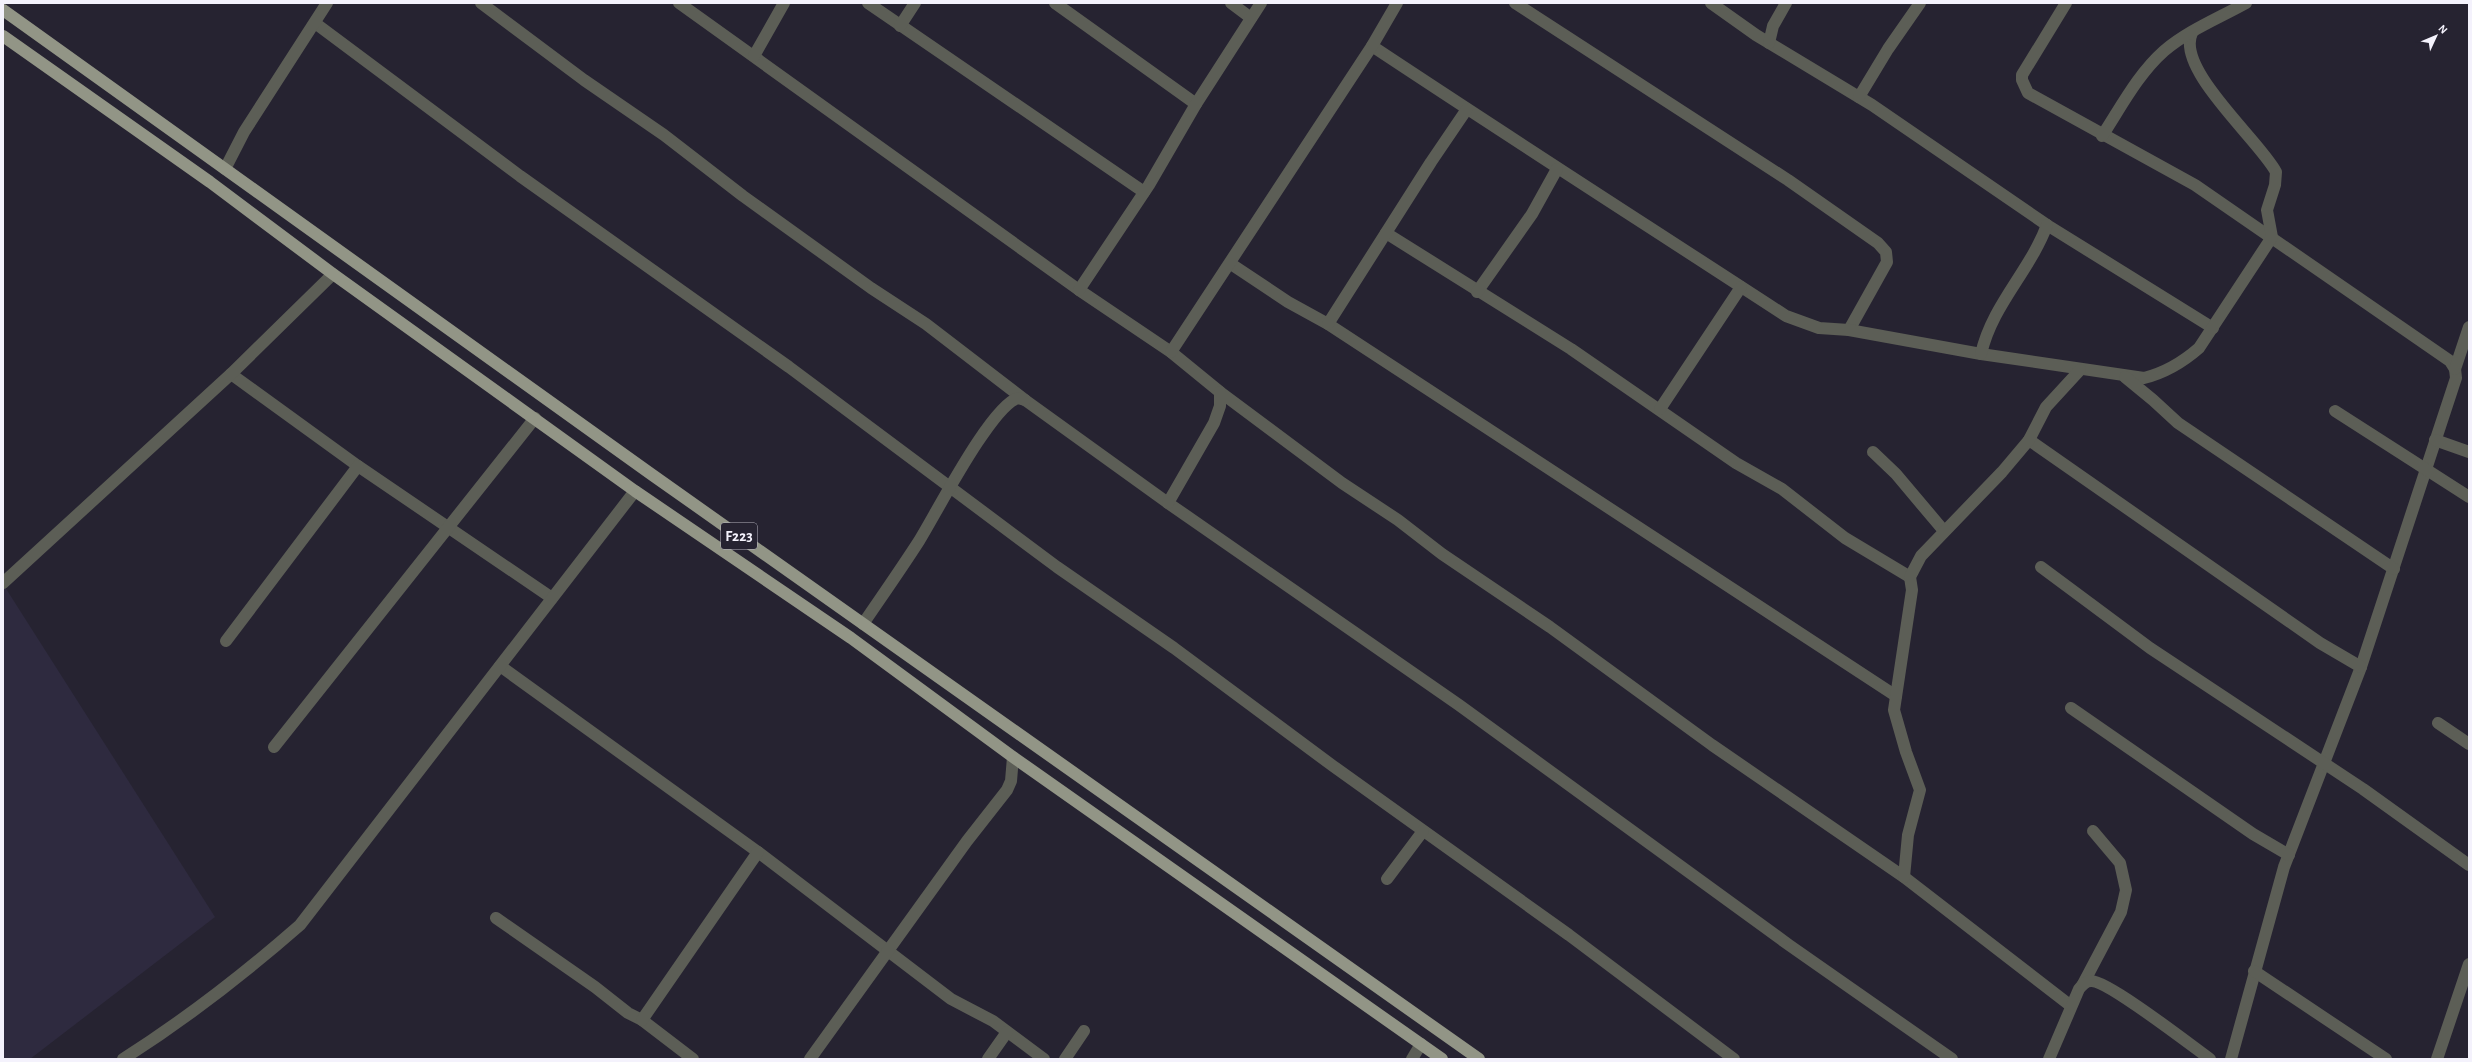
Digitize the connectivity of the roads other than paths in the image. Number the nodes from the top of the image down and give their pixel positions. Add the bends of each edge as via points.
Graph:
1 (327, 3) edge
2 (481, 3) edge
3 (679, 3) edge
4 (784, 3) edge
5 (868, 3) edge
6 (915, 3) edge
7 (1054, 3) edge
8 (1231, 3) edge
9 (1261, 3) edge
10 (1397, 3) edge
11 (1515, 3) edge
12 (1711, 3) edge
13 (1786, 3) edge
14 (1920, 3) edge
15 (2066, 3) edge
16 (2246, 3) edge
17 (1530, 6) edge
18 (3, 10) edge
19 (1251, 18) junction
20 (315, 23) junction
21 (900, 26) junction
22 (2192, 33) junction
23 (3, 36) edge
24 (1769, 43) junction
25 (1372, 46) junction
26 (754, 56) junction
27 (1859, 97) junction
28 (1196, 104) junction
29 (1467, 109) junction
30 (2102, 136) junction
31 (225, 169) junction
32 (1557, 169) junction
33 (1144, 192) junction
34 (2047, 225) junction
35 (302, 226) junction
36 (1386, 233) junction
37 (2272, 237) junction
38 (291, 242) junction
39 (1231, 264) junction
40 (333, 274) junction
41 (1741, 287) junction
42 (1079, 290) junction
43 (1477, 292) junction
44 (1328, 324) junction
45 (2469, 327) edge
46 (2213, 328) junction
47 (1849, 330) junction
48 (1171, 352) junction
49 (1981, 354) junction
50 (2455, 369) junction
51 (2080, 370) junction
52 (231, 374) junction
53 (2125, 377) junction
54 (1220, 392) junction
55 (1018, 398) junction
56 (1660, 410) junction
57 (2335, 411) dead end
58 (535, 418) junction
59 (2029, 440) junction
60 (2435, 440) junction
61 (1873, 452) dead end
62 (2469, 452) edge
63 (358, 466) junction
64 (2425, 469) junction
65 (951, 489) junction
66 (635, 491) junction
67 (2469, 497) edge
68 (1168, 503) junction
69 (449, 528) junction
70 (1944, 532) junction
71 (2041, 567) dead end
72 (2394, 569) junction
73 (1910, 577) junction
74 (3, 583) edge
75 (552, 598) junction
76 (863, 624) junction
77 (226, 642) dead end
78 (500, 666) junction
79 (2361, 667) junction
80 (1896, 696) junction
81 (2071, 708) dead end
82 (2438, 723) dead end
83 (2469, 744) edge
84 (274, 747) dead end
85 (1013, 757) junction
86 (2324, 763) junction
87 (1145, 823) junction
88 (1423, 831) junction
89 (2093, 831) dead end
90 (1132, 841) junction
91 (758, 852) junction
92 (2289, 855) junction
93 (2469, 865) edge
94 (1904, 877) junction
95 (1386, 879) dead end
96 (496, 918) dead end
97 (889, 951) junction
98 (2469, 964) edge
99 (2254, 971) junction
100 (2083, 984) junction
101 (2466, 987) edge
102 (2071, 1006) junction
103 (642, 1020) junction
104 (1084, 1031) dead end
105 (1007, 1032) junction
106 (1421, 1044) junction
107 (123, 1059) edge
108 (693, 1059) edge
109 (810, 1059) edge
110 (988, 1059) edge
111 (1044, 1059) edge
112 (1065, 1059) edge
113 (1412, 1059) edge
114 (1442, 1059) edge
115 (1479, 1059) edge
116 (1734, 1059) edge
117 (1952, 1059) edge
118 (2049, 1059) edge
119 (2210, 1059) edge
120 (2231, 1059) edge
121 (2386, 1059) edge
122 (2437, 1059) edge

1 - 20 street
2 - 55 street via 584,80 664,135 743,196 871,288 926,324
3 - 26 street
4 - 26 street
5 - 21 street
6 - 21 street
7 - 28 street
8 - 19 street
9 - 19 street
10 - 25 street
11 - 17 street
12 - 24 street
13 - 24 street via 1773,26
14 - 27 street
15 - 30 street via 2022,75 2022,80 2028,93
16 - 22 street
17 - 47 street via 1878,242 1886,252 1887,262
18 - 31 main road, F223
19 - 28 street
20 - 31 street via 244,132
20 - 65 street via 520,176 789,367
21 - 33 street
22 - 30 street via 2163,52 2149,66
22 - 37 street via 2189,43 2191,54 2212,92 2276,172 2275,186 2267,210
23 - 38 main road, F223
24 - 27 street
25 - 29 street
25 - 39 street
26 - 42 street
27 - 34 street
28 - 33 street
29 - 32 street
29 - 36 street
30 - 37 street via 2195,185
31 - 35 main road, F223
32 - 41 street via 1597,192
32 - 43 street via 1532,214
33 - 42 street
34 - 46 street
34 - 49 street via 2027,266 1993,319
35 - 38 main road
35 - 76 main road, F223
36 - 43 street
36 - 44 street
37 - 46 street
37 - 50 street via 2450,361
38 - 40 main road, F223
39 - 44 street via 1288,302
39 - 48 street
40 - 52 street
40 - 58 main road, F223
41 - 47 street via 1786,316 1819,328
41 - 56 street
42 - 48 street
43 - 56 street via 1571,349
44 - 80 street
45 - 50 street
46 - 53 street via 2189,357 2158,374 2144,378
47 - 49 street
48 - 54 street
49 - 51 street
50 - 60 street via 2456,378
51 - 53 street
51 - 59 street via 2040,415
52 - 63 street
52 - 74 street
53 - 72 street via 2178,423
54 - 68 street via 1220,406 1214,423
54 - 94 street via 1442,554 1550,627 1712,745
55 - 65 street via 1006,403 979,440
55 - 68 street
56 - 73 street via 1736,463 1782,490 1845,538
57 - 64 street
58 - 66 main road, F223
58 - 69 street
59 - 70 street
59 - 79 street via 2320,643
60 - 62 street
60 - 64 street
61 - 70 street via 1896,474
63 - 69 street
63 - 77 street
64 - 67 street
64 - 72 street
65 - 76 street via 919,542
65 - 88 street via 1056,567 1174,648
66 - 75 street
66 - 85 main road, F223 via 851,638
68 - 117 street via 1459,705 1789,945
69 - 75 street
69 - 84 street
70 - 73 street via 1921,556
71 - 86 street via 2150,648
72 - 79 street
73 - 80 street via 1912,590
75 - 78 street
76 - 87 main road, F223
78 - 91 street
78 - 107 street via 300,925 244,974
79 - 86 street
80 - 94 street via 1894,710 1899,731 1920,790 1908,835
81 - 92 street via 2253,834
82 - 83 street
85 - 90 main road, F223
85 - 97 street via 1011,781 1007,790 967,841
86 - 92 street
86 - 93 street
87 - 90 main road
87 - 115 main road, F223
88 - 95 street
88 - 116 street via 1569,935
89 - 100 street via 2120,863 2126,890 2121,912
90 - 106 main road, F223
91 - 97 street
91 - 103 street
92 - 99 street
94 - 102 street
96 - 103 street via 628,1013
97 - 105 street via 951,999 993,1021
97 - 109 street
98 - 101 street
99 - 120 street
99 - 121 street
100 - 102 street
100 - 119 street via 2090,981 2103,985
101 - 122 street
102 - 118 street
103 - 108 street
104 - 112 street
105 - 110 street
105 - 111 street
106 - 113 street
106 - 114 main road, F223

